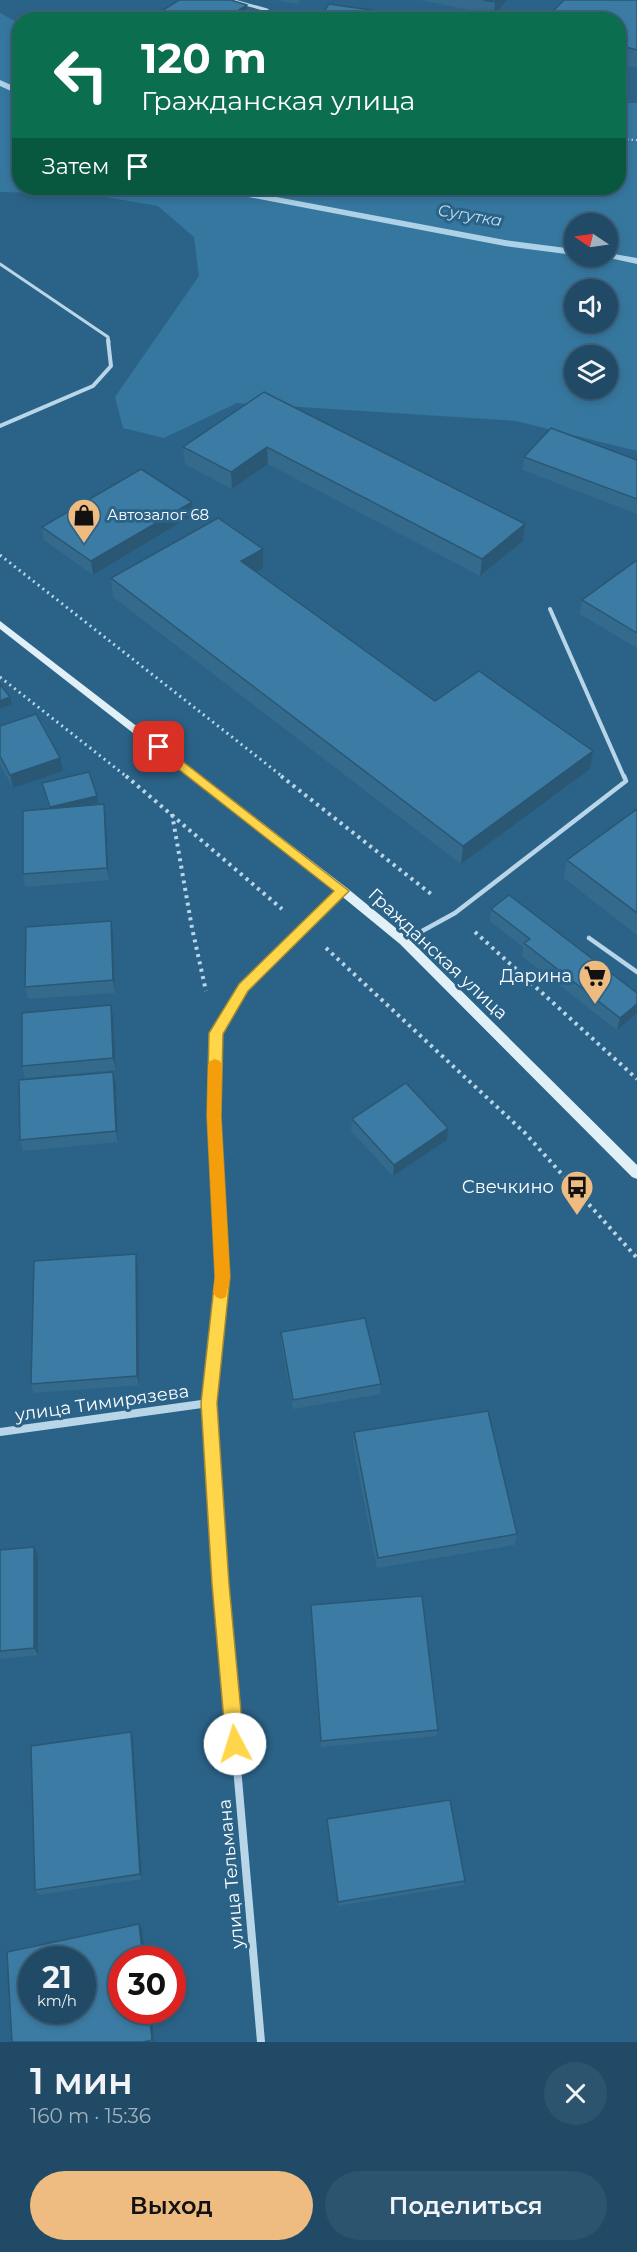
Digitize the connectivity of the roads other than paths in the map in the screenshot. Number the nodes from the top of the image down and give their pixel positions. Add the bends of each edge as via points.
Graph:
1 (231, 0) edge
2 (269, 12) edge
3 (0, 264) edge
4 (0, 426) edge
5 (550, 609) dead end
6 (0, 624) edge
7 (343, 891) junction
8 (589, 938) dead end
9 (404, 941) junction
10 (637, 972) edge
11 (637, 1173) edge
12 (209, 1403) junction
13 (0, 1432) edge
14 (261, 2042) edge

1 - 2 lane
3 - 4 lane via 108,337 111,366 93,386
5 - 9 lane via 626,782 455,913
6 - 7 main road, Гражданская улица
7 - 9 main road, Гражданская улица
7 - 12 street, улица Тельмана via 243,987 216,1033 214,1116 223,1277
8 - 10 lane
9 - 11 main road, Гражданская улица
12 - 13 street, улица Тимирязева
12 - 14 street, улица Тельмана

